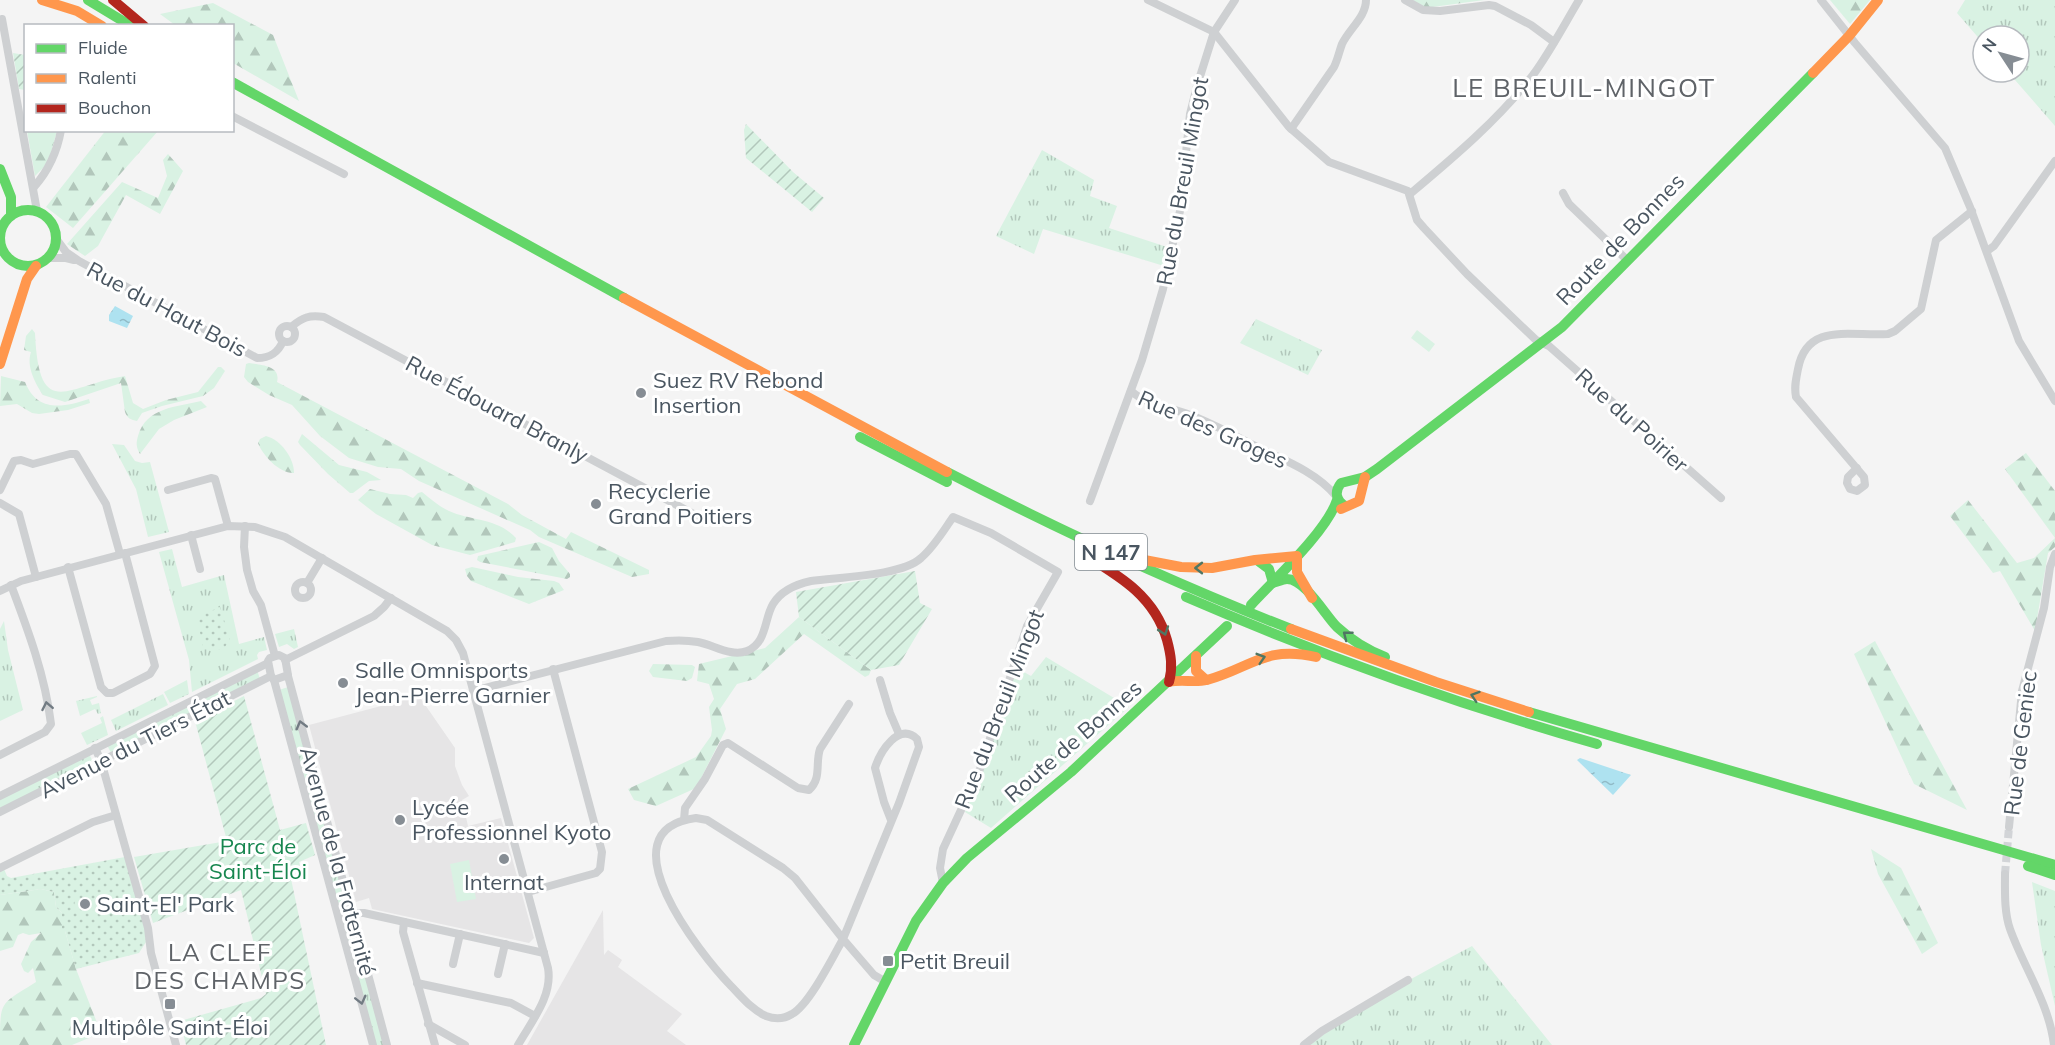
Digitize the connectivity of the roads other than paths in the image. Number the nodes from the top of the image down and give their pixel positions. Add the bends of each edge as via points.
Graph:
1 (42, 0) edge
2 (70, 0) edge
3 (88, 0) edge
4 (113, 0) edge
5 (1148, 0) edge
6 (1234, 0) edge
7 (1366, 0) edge
8 (1405, 0) edge
9 (1579, 0) edge
10 (1821, 0) edge
11 (1878, 0) edge
12 (2, 19) dead end
13 (99, 24) edge
14 (109, 24) edge
15 (128, 24) edge
16 (142, 24) edge
17 (1214, 32) junction
18 (1850, 36) junction
19 (1554, 42) junction
20 (234, 83) edge
21 (234, 94) edge
22 (234, 117) edge
23 (1291, 129) junction
24 (61, 132) edge
25 (2055, 161) edge
26 (0, 169) edge
27 (344, 174) dead end
28 (6, 183) junction
29 (34, 187) junction
30 (1410, 194) junction
31 (1563, 194) dead end
32 (32, 210) junction
33 (1972, 211) junction
34 (11, 216) junction
35 (57, 240) junction
36 (0, 245) edge
37 (1987, 251) junction
38 (49, 258) junction
39 (1627, 260) junction
40 (79, 261) junction
41 (15, 263) junction
42 (36, 266) junction
43 (23, 290) junction
44 (291, 327) joint
45 (1543, 343) junction
46 (0, 364) edge
47 (1131, 391) junction
48 (2055, 400) edge
49 (1857, 468) dead end
50 (1365, 477) junction
51 (1351, 481) junction
52 (0, 490) edge
53 (168, 490) dead end
54 (1361, 491) junction
55 (1337, 495) junction
56 (1721, 498) dead end
57 (1090, 501) dead end
58 (0, 503) edge
59 (703, 519) dead end
60 (228, 526) junction
61 (245, 526) junction
62 (191, 535) junction
63 (1081, 544) junction
64 (122, 553) junction
65 (2055, 554) edge
66 (1297, 556) junction
67 (321, 558) junction
68 (1257, 560) junction
69 (68, 567) junction
70 (200, 569) dead end
71 (36, 577) junction
72 (307, 583) dead end
73 (1273, 583) junction
74 (11, 585) junction
75 (0, 591) edge
76 (391, 598) junction
77 (1312, 598) junction
78 (1251, 605) dead end
79 (1227, 626) dead end
80 (1172, 653) junction
81 (275, 656) junction
82 (1194, 658) junction
83 (285, 660) junction
84 (268, 663) junction
85 (553, 669) junction
86 (1373, 672) junction
87 (288, 676) junction
88 (273, 678) junction
89 (880, 680) dead end
90 (1206, 680) junction
91 (1169, 682) junction
92 (1434, 683) junction
93 (473, 691) junction
94 (849, 704) dead end
95 (899, 734) junction
96 (96, 748) junction
97 (0, 755) edge
98 (101, 760) junction
99 (0, 796) edge
100 (0, 812) edge
101 (116, 815) junction
102 (891, 819) junction
103 (684, 820) junction
104 (2009, 827) tunnel mouth
105 (2055, 865) edge
106 (0, 868) edge
107 (2005, 874) tunnel mouth
108 (2055, 876) edge
109 (943, 883) junction
110 (528, 892) junction
111 (352, 913) junction
112 (339, 916) junction
113 (404, 922) junction
114 (460, 934) junction
115 (843, 939) junction
116 (505, 944) junction
117 (544, 953) junction
118 (453, 964) dead end
119 (498, 974) dead end
120 (1408, 980) dead end
121 (417, 982) junction
122 (886, 982) junction
123 (535, 1016) junction
124 (428, 1024) junction
125 (2054, 1042) edge
126 (176, 1045) edge
127 (373, 1045) edge
128 (387, 1045) edge
129 (435, 1045) edge
130 (465, 1045) edge
131 (518, 1045) edge
132 (854, 1045) edge
133 (1304, 1045) edge

1 - 13 main road via 76,11
2 - 14 main road
3 - 15 main road
4 - 16 main road
5 - 17 street
6 - 17 street, Rue du Breuil Mingot
7 - 23 street via 1364,11 1342,44 1339,59
8 - 19 street via 1423,10 1495,6 1531,24
9 - 19 street
10 - 18 street
11 - 18 main road, Route de Bonnes
12 - 29 street
17 - 23 street
17 - 47 street, Rue du Breuil Mingot via 1190,114 1180,211 1163,289
18 - 33 street via 1941,143
18 - 39 main road, Route de Bonnes
19 - 30 street via 1506,107
20 - 63 main road, N 147
21 - 63 main road, N 147 via 869,442
22 - 27 street
23 - 30 street via 1333,164 1405,188
24 - 29 street via 51,164
25 - 37 street
26 - 28 main road
28 - 32 main road via 21,203
28 - 34 main road
29 - 32 street
30 - 45 street, Rue du Poirier via 1424,228 1467,274
31 - 39 street
32 - 34 main road
32 - 35 main road via 52,222
33 - 37 street
33 - 49 street via 1936,240 1924,304 1908,321 1888,334 1823,335 1800,357 1796,396
34 - 36 main road via 1,229
35 - 38 main road
35 - 40 street, Rue du Haut Bois
36 - 41 main road
37 - 48 street via 2019,341
38 - 40 street, Rue du Haut Bois
38 - 42 main road
39 - 45 main road, Route de Bonnes
40 - 44 street, Rue du Haut Bois via 257,358 274,354 283,341 294,337
41 - 42 main road
41 - 43 main road
42 - 43 main road
43 - 46 main road
44 - 59 street, Rue Édouard Branly via 302,317 324,317
45 - 50 main road, Route de Bonnes
45 - 56 street, Rue du Poirier
47 - 55 street, Rue des Groges via 1147,403 1210,423 1293,464
47 - 57 street, Rue du Breuil Mingot
50 - 51 main road, Route de Bonnes
50 - 54 main road
51 - 54 main road
51 - 55 main road via 1341,483
52 - 64 street via 14,461 33,464 76,454 106,504
53 - 60 street via 214,479
54 - 55 main road via 1359,501 1350,506
55 - 66 main road via 1333,512
58 - 71 street via 19,514
60 - 61 street
60 - 62 street
61 - 67 street via 277,533
61 - 81 street via 247,570
62 - 64 street
62 - 70 street
68 -> 63 main road via 1223,567 1179,567
63 -> 80 main road via 1085,555 1141,592 1160,620
63 - 86 main road, N 147 via 1227,615
63 - 92 main road, N 147 via 1230,606
64 - 69 street
64 - 69 street via 155,666 150,674 113,693 101,687
65 - 104 street, Rue de Geniec via 2022,691
66 - 68 main road
66 - 73 main road
66 - 77 main road via 1297,572
67 - 72 street
67 - 76 street
68 - 73 main road via 1269,568
69 - 71 street
71 - 74 street
73 - 77 main road via 1292,580
73 - 78 main road
74 - 75 street
97 -> 74 street via 45,732 51,724 38,659
76 - 83 street via 374,616
76 - 93 street via 442,627 456,640
92 -> 77 main road via 1350,639
79 - 82 main road, Route de Bonnes
80 - 82 main road via 1184,660
80 - 91 main road
81 - 83 street
81 - 84 street, Avenue du Tiers État
82 - 90 main road via 1196,671
82 - 91 main road, Route de Bonnes
83 - 87 street, Avenue de la Fraternité
84 - 88 street, Avenue de la Fraternité
84 - 96 street, Avenue du Tiers État
85 - 93 street
85 - 109 street, Rue du Breuil Mingot via 649,644 686,640 726,651 748,651 759,642 775,601 801,583 878,573 913,564 953,517 991,533 1058,572 1027,626 980,769 943,849
85 - 110 street via 602,852 601,867 596,873
90 -> 86 main road via 1259,657 1289,653 1308,655 1364,674
86 - 108 main road, N 147 via 1578,738
87 - 88 street, Avenue du Tiers État
111 -> 87 street, Avenue de la Fraternité
88 - 98 street, Avenue du Tiers État
88 - 112 street, Avenue de la Fraternité
89 - 95 street
90 - 91 main road
91 - 109 main road, Route de Bonnes
105 -> 92 main road, N 147 via 1580,729
93 - 110 street
94 - 103 street via 820,749 818,778 809,790 798,788 728,743 723,745 685,808
95 - 102 street via 874,768
95 - 102 street via 914,735 919,747
96 - 98 street
96 - 99 street, Avenue du Tiers État
98 - 100 street, Avenue du Tiers État
98 - 101 street
101 - 106 street via 93,822
101 - 126 street
102 - 115 street
103 - 115 street via 707,820 783,868
103 - 115 street via 663,835 657,846 656,857 670,902 704,956 759,1011 776,1018 794,1014
107 - 125 street via 2009,927 2045,1007
109 - 122 main road, Route de Bonnes via 916,921
110 - 117 street
111 - 112 street
111 - 113 street
111 - 128 street, Avenue de la Fraternité
112 -> 127 street, Avenue de la Fraternité
113 - 114 street
113 - 121 street via 403,932
114 - 116 street
114 - 118 street
115 - 122 street via 874,975
116 - 117 street
116 - 119 street
117 - 123 street via 548,988
120 - 133 street
121 - 123 street via 512,1003
121 - 124 street
122 - 132 main road, Route de Bonnes
123 - 131 street
124 - 129 street
124 - 130 street

